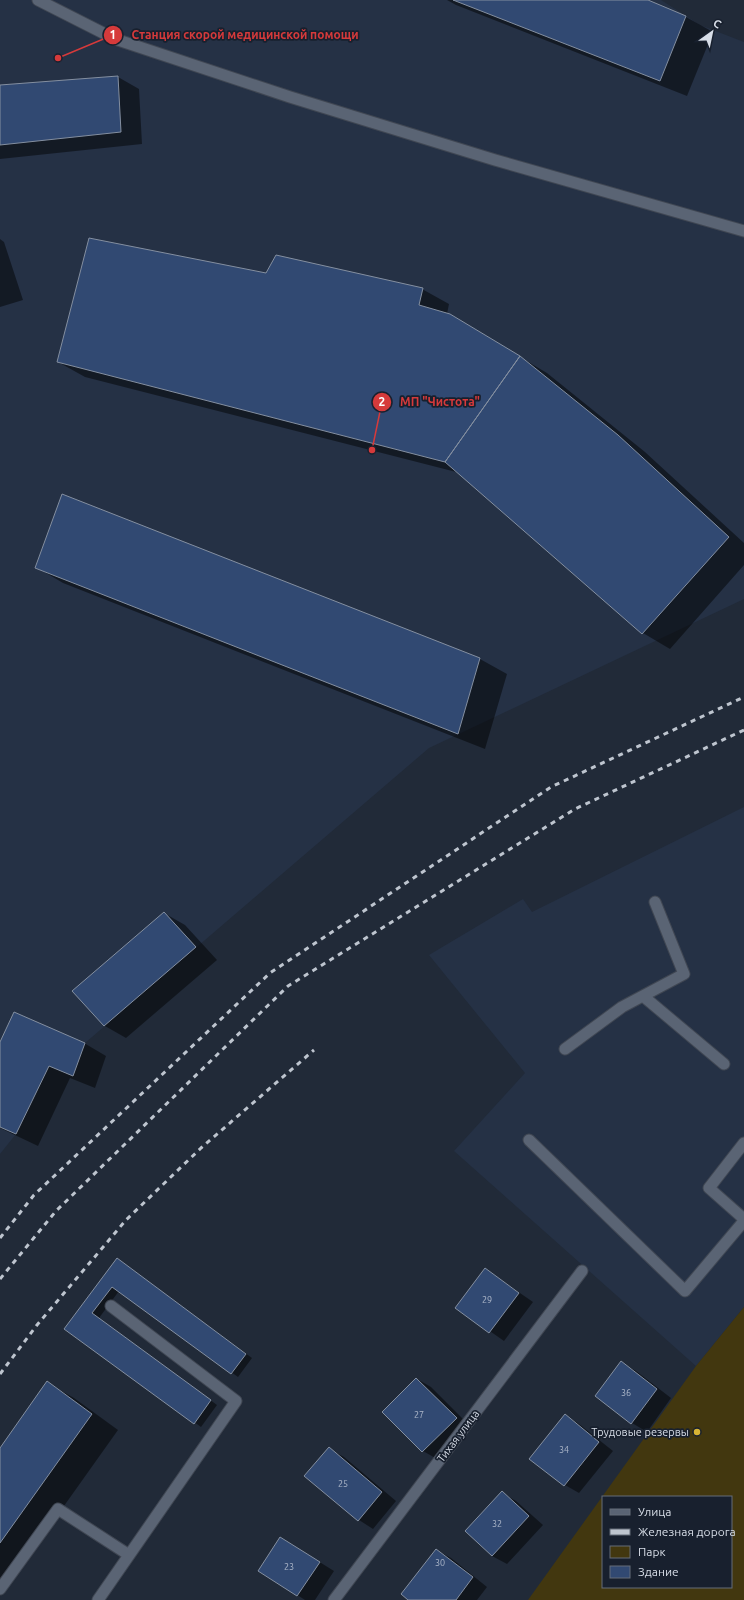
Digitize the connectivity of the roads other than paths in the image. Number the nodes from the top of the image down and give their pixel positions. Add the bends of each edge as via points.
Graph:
1 (38, 0) edge
2 (744, 231) edge
3 (655, 902) dead end
4 (643, 996) junction
5 (565, 1049) dead end
6 (724, 1064) dead end
7 (529, 1140) dead end
8 (744, 1143) edge
9 (744, 1220) edge
10 (582, 1271) dead end
11 (111, 1306) dead end
12 (129, 1555) junction
13 (0, 1589) edge
14 (98, 1600) edge
15 (334, 1600) edge

1 - 2 street via 115,39 290,97 495,160
3 - 4 street via 684,974
4 - 5 street via 622,1007
4 - 6 street
7 - 9 street via 686,1291
8 - 9 street via 709,1188
10 - 15 street, Тихая улица
11 - 12 street via 236,1401
12 - 13 street via 58,1508
12 - 14 street

